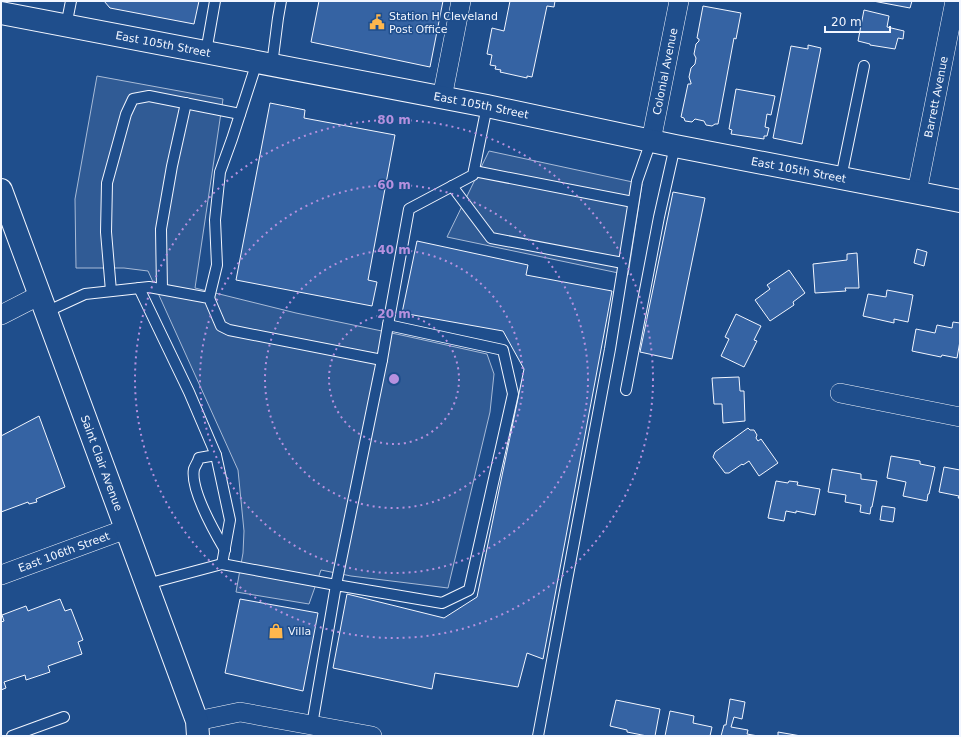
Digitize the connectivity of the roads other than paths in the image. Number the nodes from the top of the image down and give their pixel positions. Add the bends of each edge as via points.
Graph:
1 (71, 1) edge
2 (215, 1) edge
3 (282, 1) edge
4 (461, 1) edge
5 (679, 1) edge
6 (956, 1) edge
7 (1, 13) edge
8 (66, 26) junction
9 (206, 52) junction
10 (264, 64) junction
11 (864, 66) dead end
12 (442, 98) junction
13 (186, 103) junction
14 (487, 106) junction
15 (240, 114) junction
16 (651, 141) junction
17 (675, 146) junction
18 (474, 170) junction
19 (841, 178) junction
20 (452, 186) junction
21 (1, 190) edge
22 (917, 192) junction
23 (960, 201) edge
24 (633, 202) junction
25 (623, 263) junction
26 (139, 288) junction
27 (162, 289) junction
28 (111, 291) junction
29 (209, 298) junction
30 (43, 304) junction
31 (1, 315) edge
32 (388, 325) junction
33 (382, 360) junction
34 (626, 390) dead end
35 (840, 393) dead end
36 (960, 417) edge
37 (216, 455) junction
38 (126, 529) junction
39 (225, 550) junction
40 (222, 564) junction
41 (1, 575) edge
42 (147, 584) junction
43 (336, 585) junction
44 (64, 716) dead end
45 (312, 725) junction
46 (197, 732) edge
47 (12, 736) edge
48 (372, 736) edge
49 (538, 736) edge

1 - 8 lane
2 - 9 lane
3 - 10 lane
4 - 12 street
5 - 16 street, Colonial Avenue
6 - 22 street, Barrett Avenue
7 - 8 street, East 105th Street
8 - 9 street, East 105th Street
9 - 10 street, East 105th Street
10 - 12 street, East 105th Street
10 - 15 lane
11 - 19 lane
12 - 14 street, East 105th Street
13 - 15 lane
13 - 27 lane via 161,229
13 - 28 lane via 149,96 133,99 126,114 108,183 106,232
14 - 16 street, East 105th Street
14 - 18 lane
15 - 29 lane via 220,172 215,220 217,265
16 - 17 street, East 105th Street
16 - 24 lane via 637,181
17 - 19 street, East 105th Street
17 - 34 lane
18 - 20 lane via 473,175
18 - 24 lane
19 - 22 street, East 105th Street
20 - 25 lane via 491,238
20 - 32 lane via 409,209
21 - 30 street, Saint Clair Avenue
22 - 23 street, East 105th Street
24 - 25 lane
25 - 49 lane via 610,349
26 - 27 lane
26 - 28 lane
26 - 37 lane
27 - 29 lane
28 - 30 lane
29 - 33 lane via 221,326 229,330
30 - 31 street
30 - 38 street, Saint Clair Avenue
32 - 33 lane
32 - 43 lane via 502,350 513,394 469,590 442,603
33 - 43 lane
35 - 36 street
37 - 39 lane via 230,520
37 - 39 lane via 200,458 194,470 195,485 208,518
38 - 41 street, East 106th Street
38 - 42 street, Saint Clair Avenue
39 - 40 lane
40 - 42 lane
40 - 43 lane
42 - 46 street, Saint Clair Avenue
43 - 45 lane
44 - 47 lane
45 - 46 street via 240,712
45 - 48 street

